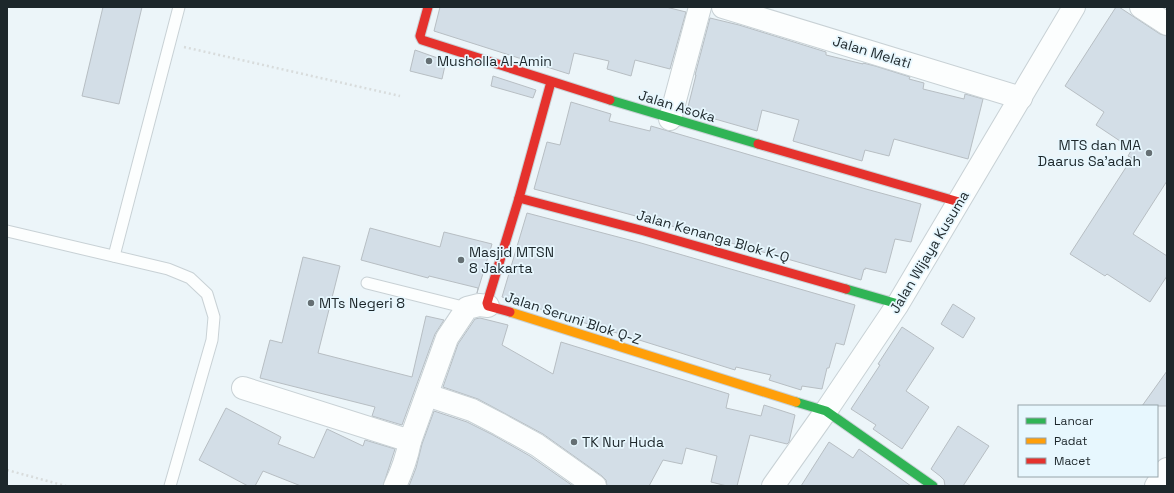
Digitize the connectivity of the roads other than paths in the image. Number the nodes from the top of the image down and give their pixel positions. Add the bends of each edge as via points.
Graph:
1 (179, 7) edge
2 (428, 7) edge
3 (700, 7) edge
4 (724, 7) edge
5 (1141, 7) edge
6 (1071, 8) edge
7 (1167, 24) edge
8 (551, 82) junction
9 (1021, 98) junction
10 (670, 119) junction
11 (519, 198) junction
12 (959, 202) junction
13 (7, 231) edge
14 (114, 256) junction
15 (367, 283) dead end
16 (898, 304) junction
17 (478, 307) junction
18 (243, 388) dead end
19 (427, 395) junction
20 (826, 411) junction
21 (410, 441) junction
22 (1167, 469) edge
23 (170, 486) edge
24 (395, 486) edge
25 (595, 486) edge
26 (773, 486) edge
27 (933, 486) edge
28 (1156, 486) edge

1 - 14 lane
2 - 8 street, Jalan Asoka via 420,36 422,40
3 - 10 street
4 - 9 street, Jalan Melati
5 - 7 street
6 - 9 street, Jalan Wijaya Kusuma
8 - 10 street, Jalan Asoka
8 - 11 street, Jalan Seruni Blok Q-Z
9 - 12 street, Jalan Wijaya Kusuma
10 - 12 street, Jalan Asoka
11 - 16 street, Jalan Kenanga Blok K-Q
11 - 17 street, Jalan Seruni Blok Q-Z via 487,303
12 - 16 street, Jalan Wijaya Kusuma
13 - 14 lane
14 - 23 lane via 168,269 190,278 207,294 214,317 212,340
15 - 17 lane
16 - 20 street, Jalan Wijaya Kusuma
17 - 19 street via 447,338
17 - 20 street, Jalan Seruni Blok Q-Z via 500,309
18 - 21 street
19 - 21 street
19 - 25 street via 472,410 500,424 537,445
20 - 26 street, Jalan Wijaya Kusuma
20 - 27 street, Jalan Seruni Blok Q-Z
21 - 24 street via 404,468
22 - 28 street

